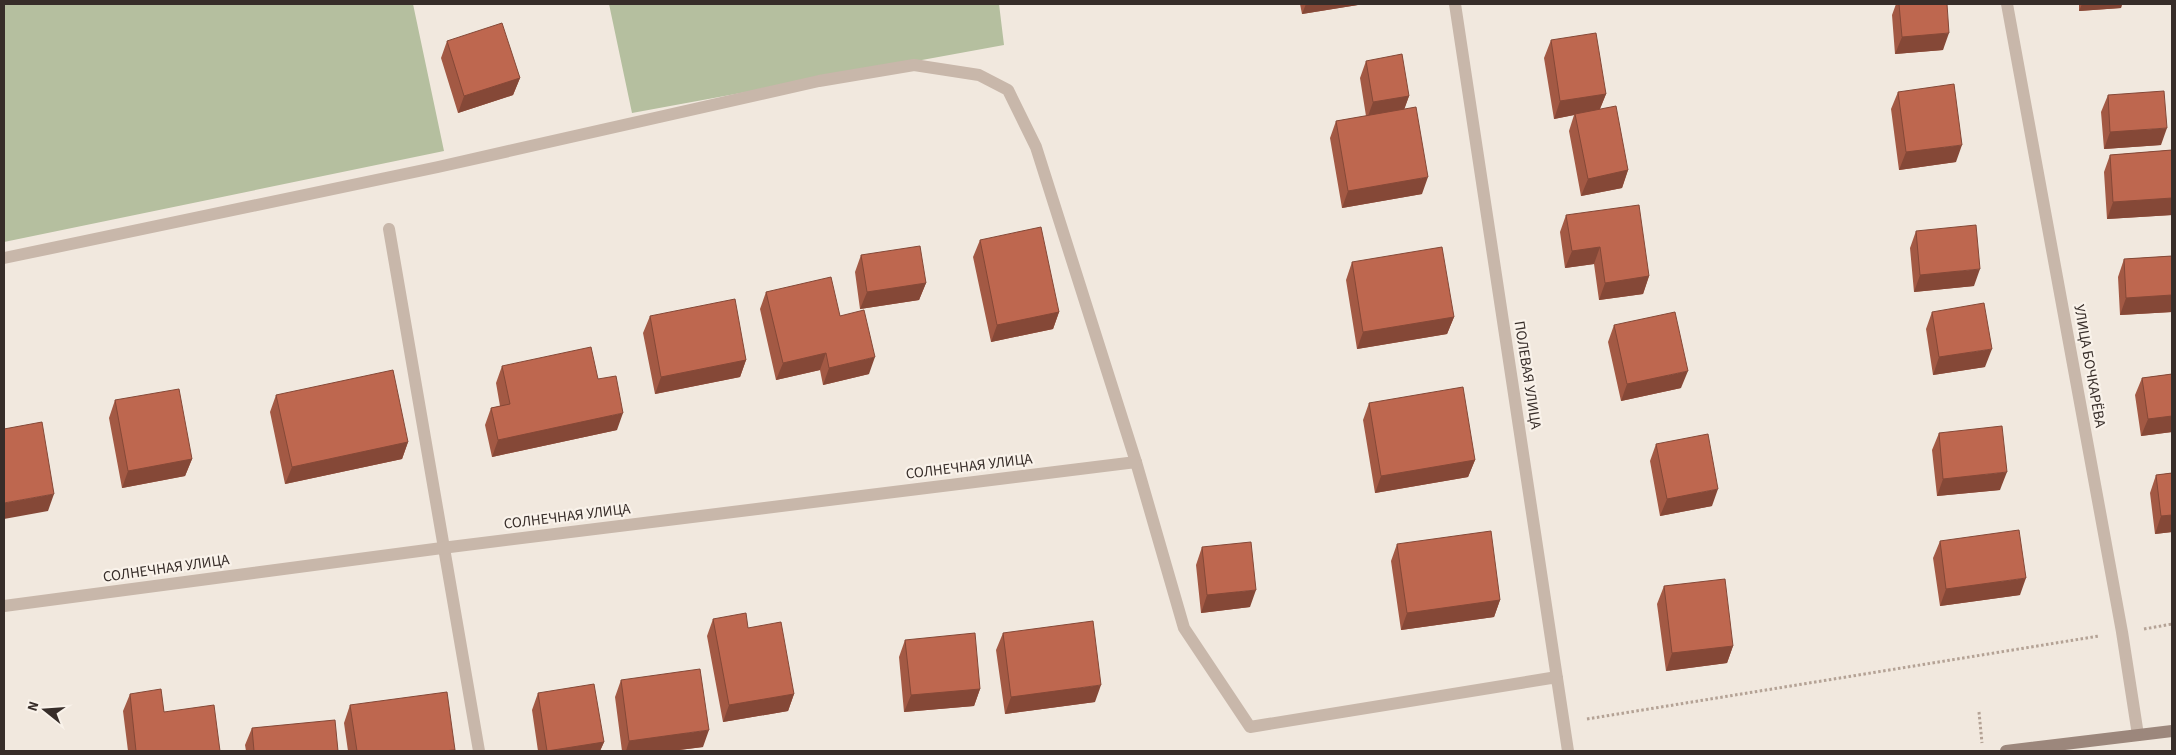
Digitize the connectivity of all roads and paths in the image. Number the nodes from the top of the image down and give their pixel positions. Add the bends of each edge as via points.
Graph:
1 (1456, 4) edge
2 (2008, 4) edge
3 (389, 229) dead end
4 (4, 258) edge
5 (1136, 462) junction
6 (442, 548) junction
7 (4, 606) edge
8 (2172, 624) edge
9 (2122, 632) junction
10 (1556, 677) junction
11 (1978, 712) dead end
12 (1564, 722) junction
13 (2172, 731) edge
14 (2138, 735) junction
15 (479, 751) edge
16 (1568, 751) edge
17 (1983, 751) edge
18 (2006, 751) edge

1 - 10 street, ПОЛЕВАЯ УЛИЦА
2 - 9 street, УЛИЦА БОЧКАРЁВА
3 - 6 street
4 - 5 street via 438,167 819,81 914,64 979,75 1008,90 1036,148
5 - 6 street, СОЛНЕЧНАЯ УЛИЦА
5 - 10 street via 1184,628 1250,727
6 - 7 street, СОЛНЕЧНАЯ УЛИЦА
6 - 15 street
8 - 9 path
9 - 12 path
9 - 14 street, УЛИЦА БОЧКАРЁВА
10 - 12 street, ПОЛЕВАЯ УЛИЦА
11 - 17 path
12 - 16 street, ПОЛЕВАЯ УЛИЦА
13 - 14 main road
14 - 18 main road

